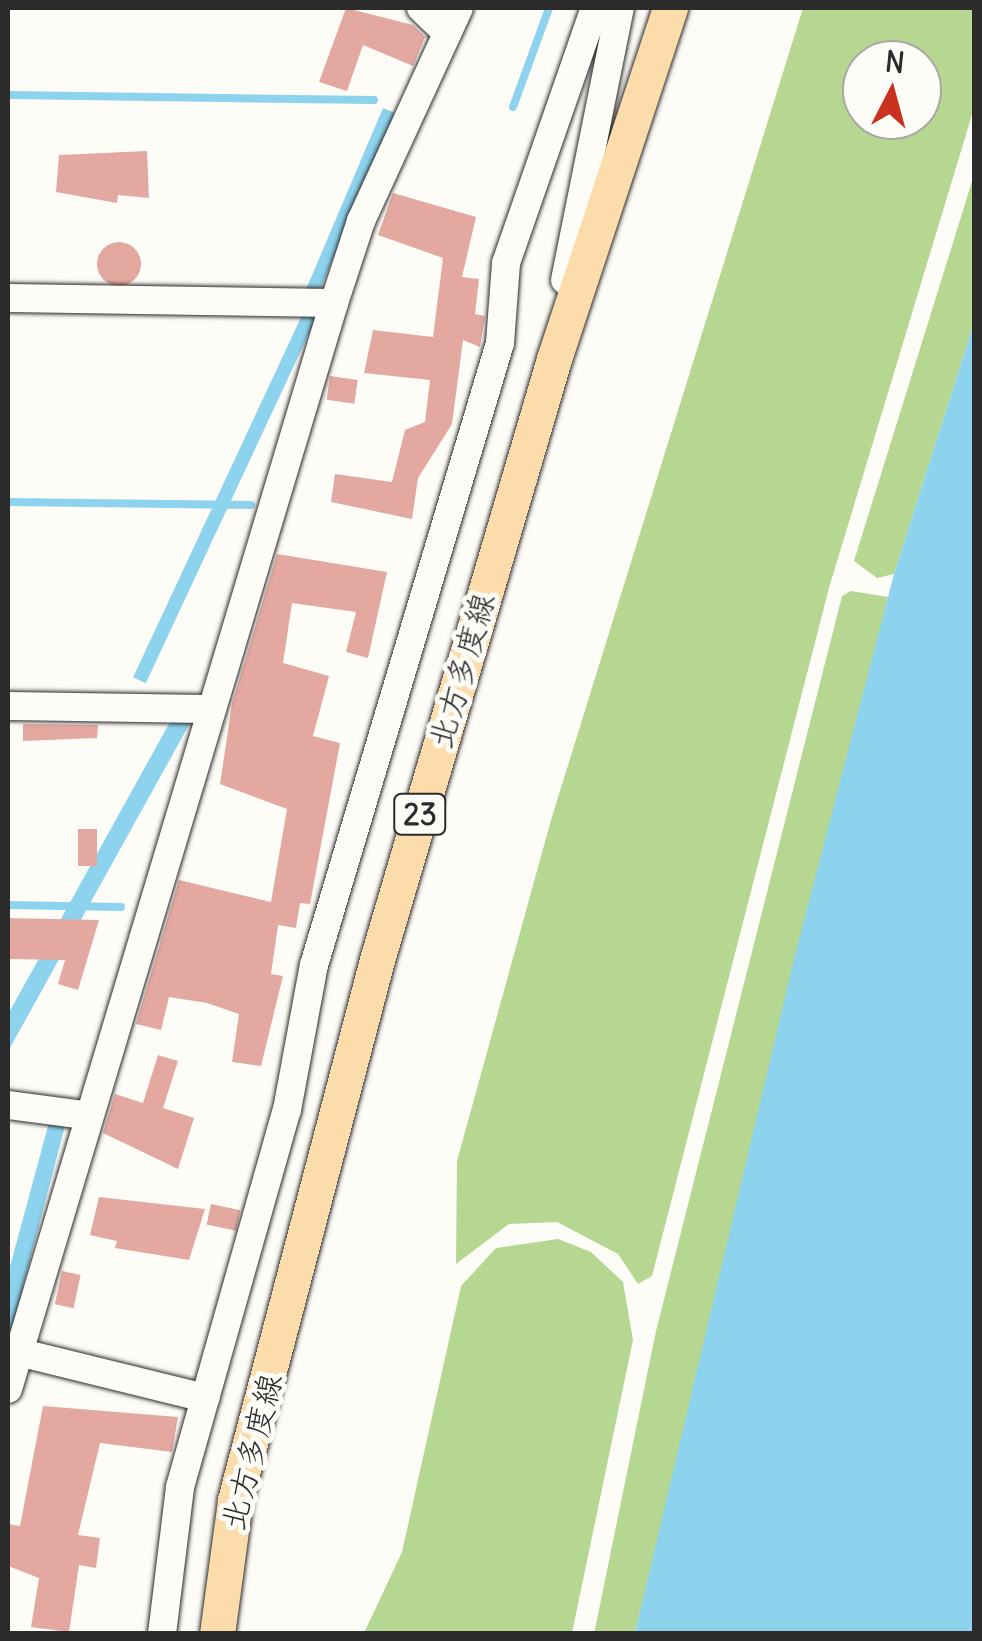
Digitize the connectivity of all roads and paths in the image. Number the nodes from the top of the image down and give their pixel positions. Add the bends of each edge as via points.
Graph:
1 (421, 8) edge
2 (595, 8) edge
3 (620, 8) edge
4 (670, 8) edge
5 (453, 20) edge
6 (8, 298) edge
7 (334, 303) junction
8 (554, 359) junction
9 (8, 706) edge
10 (208, 708) junction
11 (8, 1105) edge
12 (84, 1115) junction
13 (18, 1352) junction
14 (8, 1389) edge
15 (205, 1398) junction
16 (162, 1634) edge
17 (217, 1634) edge

1 - 5 street
2 - 15 street via 506,263 500,344 320,946 287,1110
3 - 8 street
4 - 8 main road, 北方多度線 / 23
5 - 7 street
6 - 7 street
7 - 10 street
8 - 17 main road, 北方多度線 / 23 via 372,979 235,1500
9 - 10 street
10 - 12 street
11 - 12 street
12 - 13 street
13 - 14 street
13 - 15 street
15 - 16 street via 180,1487

